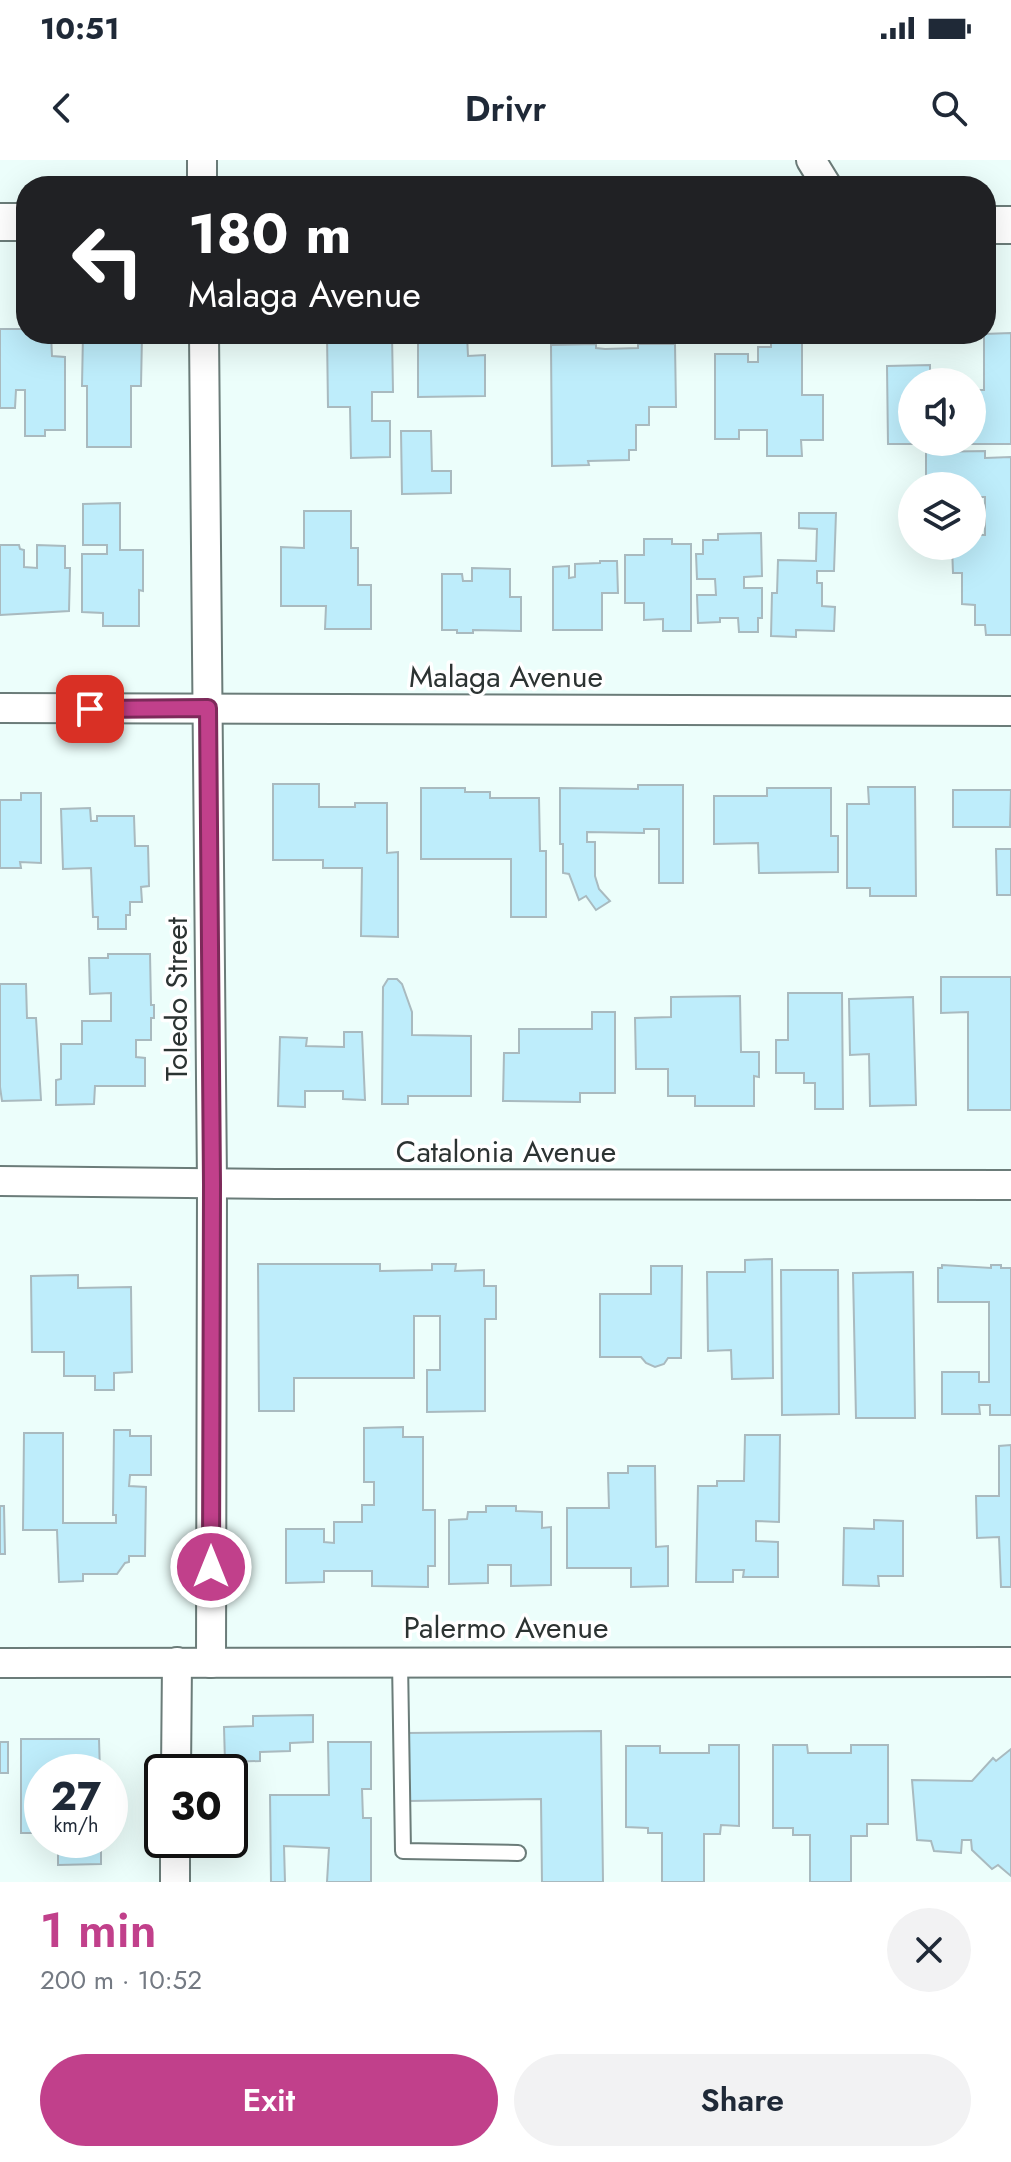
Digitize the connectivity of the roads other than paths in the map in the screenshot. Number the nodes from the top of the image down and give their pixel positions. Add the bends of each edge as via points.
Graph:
1 (204, 344) edge
2 (0, 708) edge
3 (208, 708) junction
4 (1011, 711) edge
5 (0, 1181) edge
6 (212, 1184) junction
7 (1011, 1185) edge
8 (400, 1661) junction
9 (177, 1662) junction
10 (1011, 1662) edge
11 (0, 1663) edge
12 (211, 1663) junction
13 (176, 1754) edge
14 (518, 1853) dead end
15 (175, 1858) edge
16 (175, 1882) edge

1 - 3 street, Toledo Street
2 - 3 street, Malaga Avenue
3 - 4 street, Malaga Avenue
3 - 6 street, Toledo Street
5 - 6 street, Catalonia Avenue
6 - 7 street, Catalonia Avenue
6 - 12 street, Toledo Street
8 - 10 street, Palermo Avenue
8 - 12 street, Palermo Avenue
8 - 14 lane via 403,1851
9 - 11 street, Palermo Avenue
9 - 12 street, Palermo Avenue
9 - 13 street
15 - 16 street

